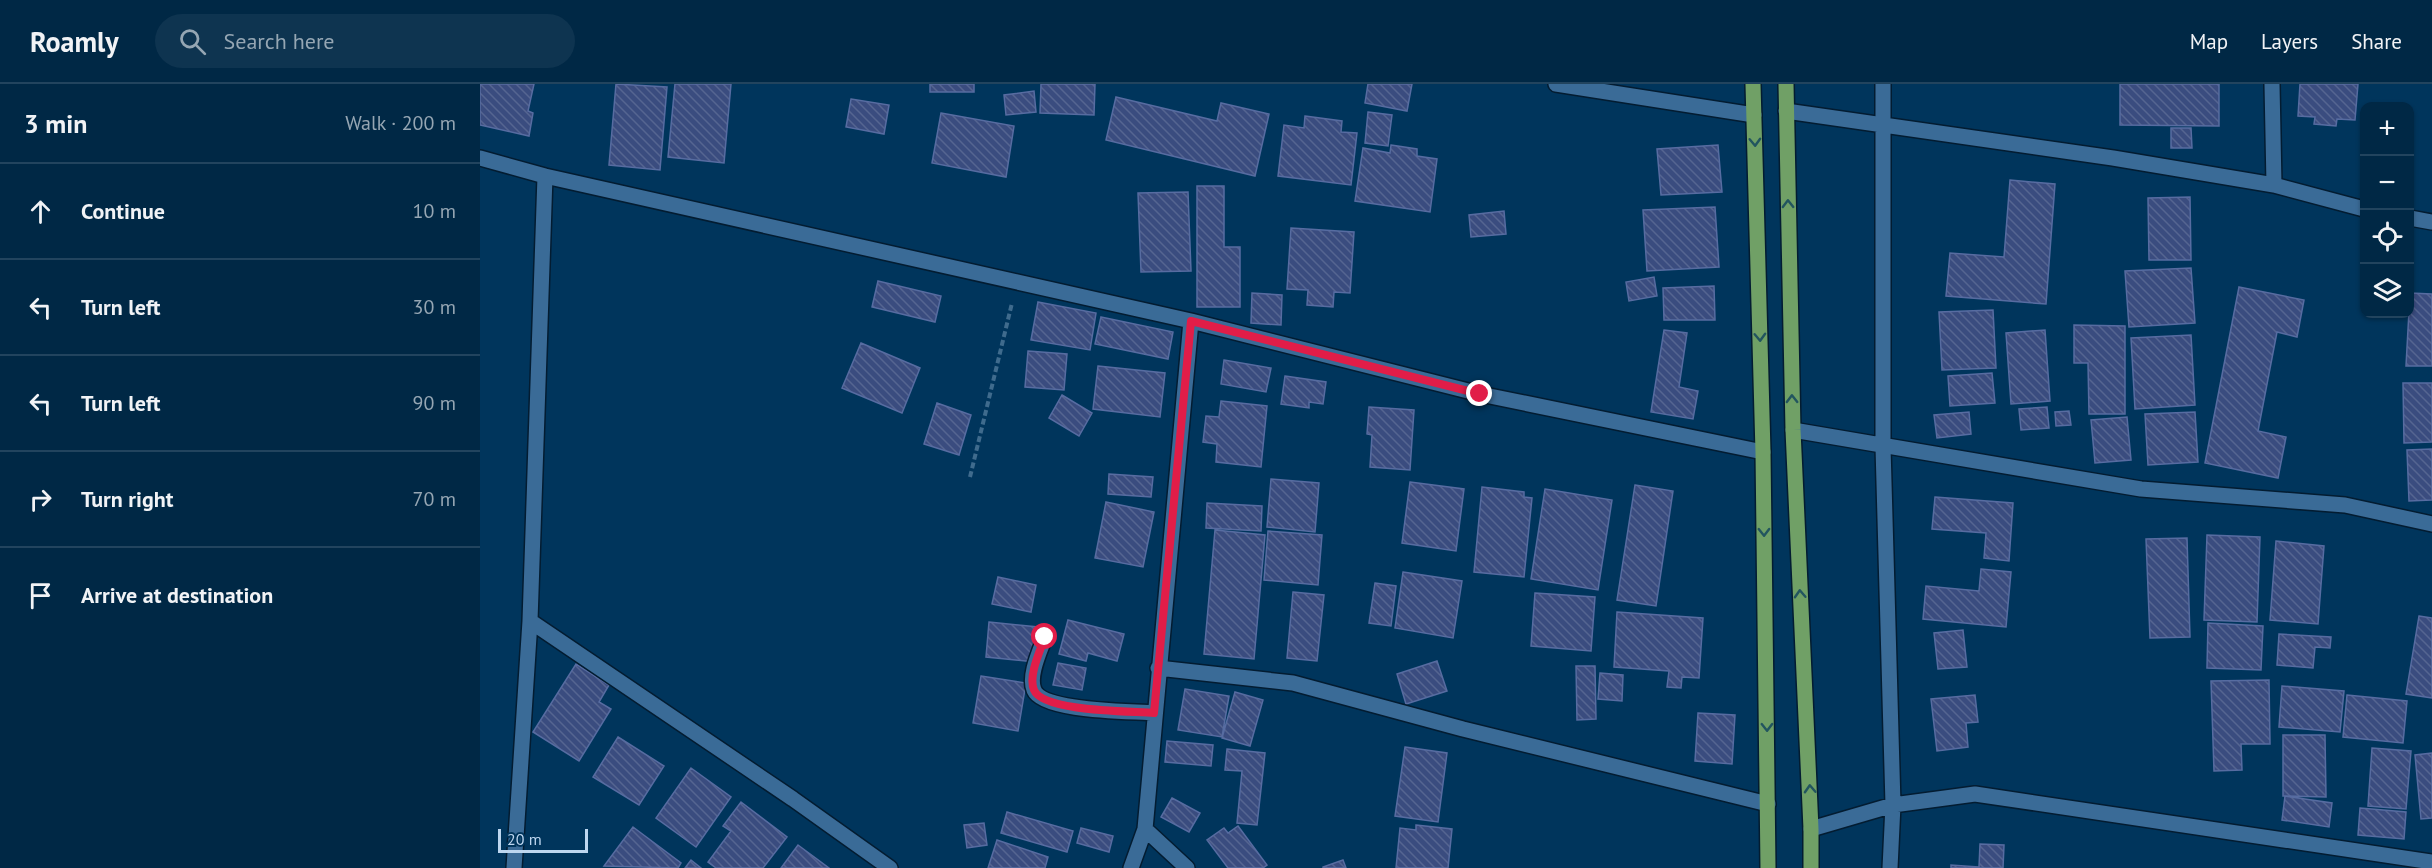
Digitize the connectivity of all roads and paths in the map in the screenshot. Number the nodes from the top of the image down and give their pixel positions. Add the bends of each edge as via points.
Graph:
1 (1556, 84) edge
2 (1753, 84) edge
3 (1786, 84) edge
4 (1883, 84) edge
5 (2272, 84) edge
6 (1786, 111) junction
7 (1754, 115) junction
8 (1883, 126) junction
9 (480, 158) edge
10 (545, 176) junction
11 (2274, 185) junction
12 (2360, 208) edge
13 (2414, 219) edge
14 (2432, 222) edge
15 (1018, 282) junction
16 (1191, 321) junction
17 (1793, 430) junction
18 (1883, 447) junction
19 (1764, 452) junction
20 (970, 477) dead end
21 (2432, 524) edge
22 (531, 621) junction
23 (1045, 637) dead end
24 (1158, 668) junction
25 (1154, 713) junction
26 (1768, 804) junction
27 (1893, 805) junction
28 (1145, 829) junction
29 (1812, 829) junction
30 (2432, 862) edge
31 (514, 868) edge
32 (890, 868) edge
33 (1131, 868) edge
34 (1187, 868) edge
35 (1768, 868) edge
36 (1811, 868) edge
37 (1890, 868) edge

1 - 7 street
2 - 7 main road
3 - 6 main road
4 - 8 street
5 - 11 street
6 - 8 street
17 -> 6 main road
7 -> 19 main road
8 - 11 street
8 - 18 street
9 - 10 street
10 - 15 street
10 - 22 street
11 - 12 street
13 - 14 street
15 - 16 street
15 - 20 path
16 - 19 street via 1480,394
16 - 24 street
17 - 18 street
29 -> 17 main road
18 - 21 street via 2141,489 2345,505
18 - 27 street
19 -> 26 main road
22 - 31 street
22 - 32 street
23 - 25 street via 1032,679 1038,696 1069,707
24 - 25 street
24 - 26 street via 1293,683
25 - 28 street
26 - 35 main road
27 - 29 street
27 - 30 street via 1975,794
27 - 37 street
28 - 33 street
28 - 34 street
29 - 36 main road

